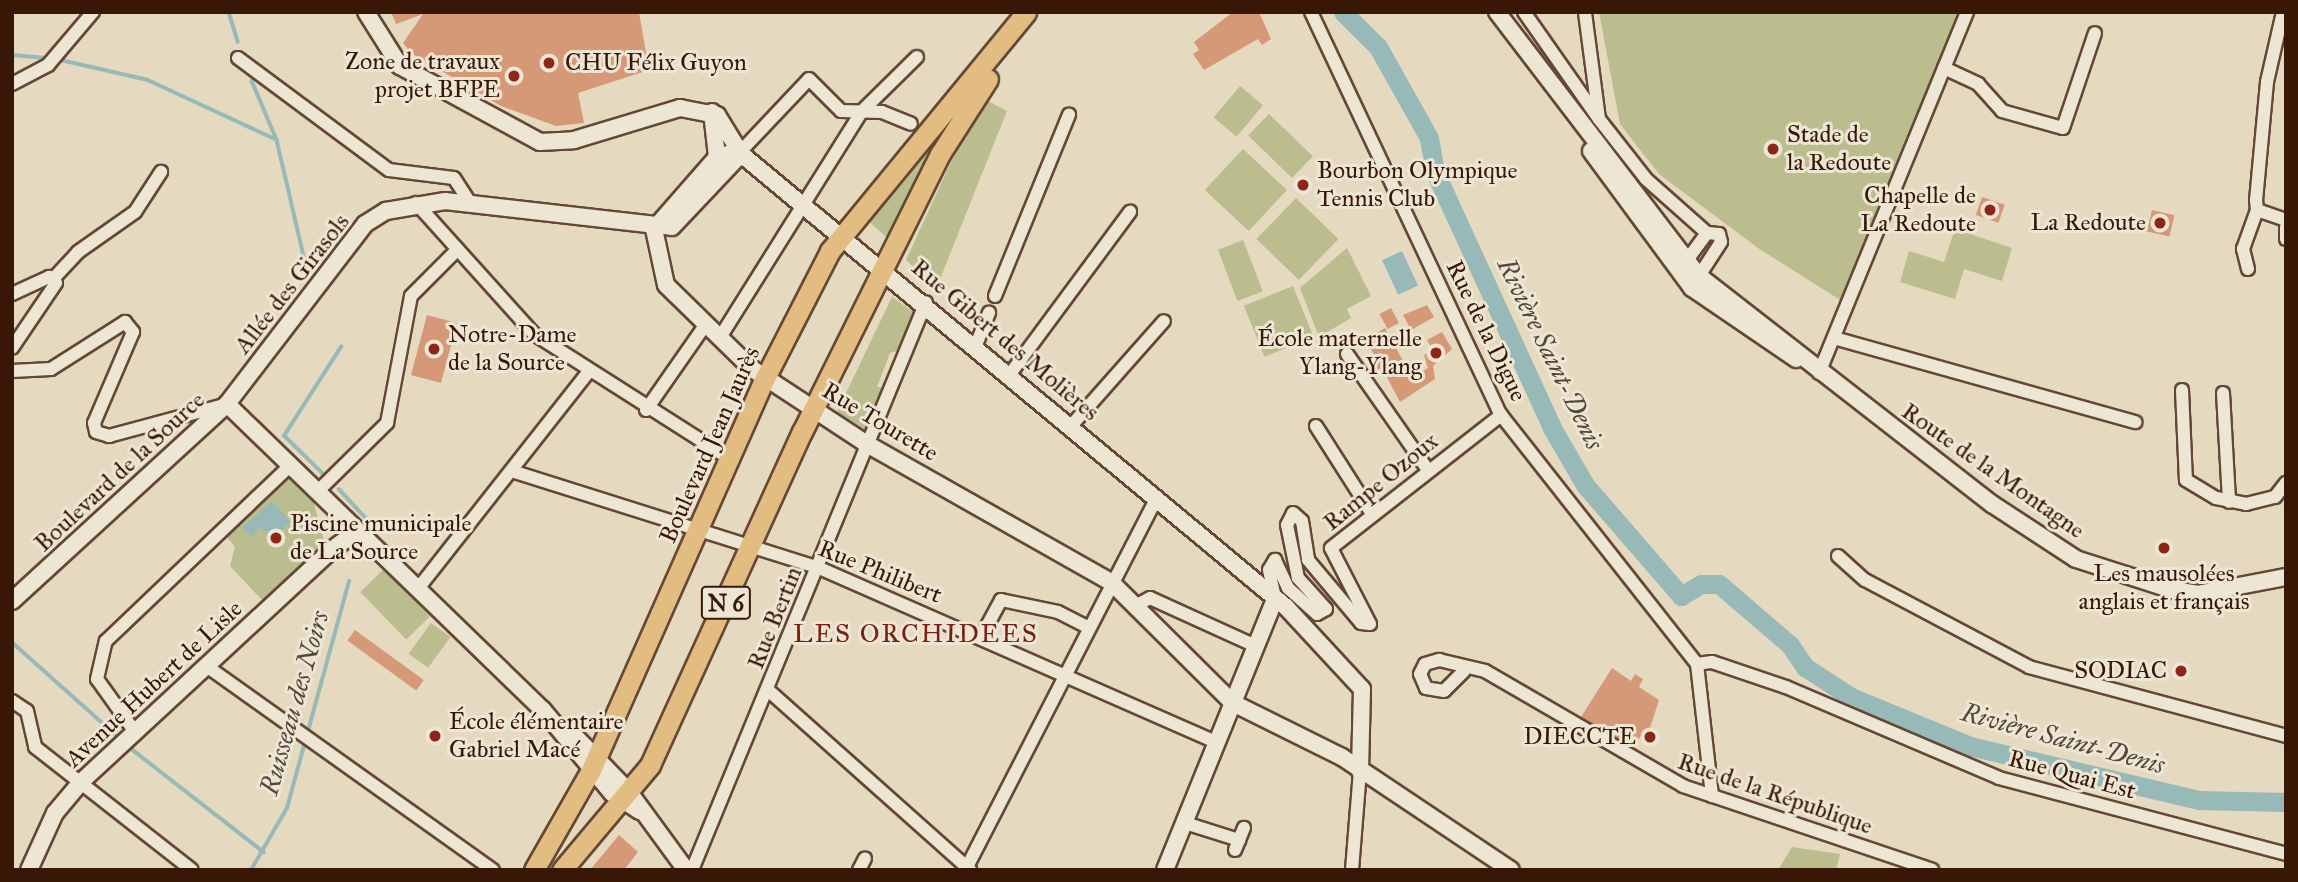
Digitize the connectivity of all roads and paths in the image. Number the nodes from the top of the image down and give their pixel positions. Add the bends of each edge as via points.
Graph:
1 (93, 12) edge
2 (366, 12) edge
3 (1026, 12) edge
4 (1041, 12) edge
5 (1311, 12) edge
6 (1497, 12) edge
7 (1524, 12) edge
8 (1585, 12) edge
9 (1967, 12) edge
10 (2283, 12) edge
11 (2095, 33) dead end
12 (917, 57) dead end
13 (238, 58) dead end
14 (1944, 68) junction
15 (985, 73) junction
16 (12, 84) edge
17 (862, 111) junction
18 (712, 112) junction
19 (1069, 115) dead end
20 (1599, 119) junction
21 (911, 124) dead end
22 (740, 152) junction
23 (717, 157) junction
24 (161, 172) dead end
25 (801, 201) junction
26 (416, 203) junction
27 (470, 203) junction
28 (2257, 210) junction
29 (1130, 212) dead end
30 (2286, 220) edge
31 (2286, 227) edge
32 (654, 229) junction
33 (1707, 233) junction
34 (841, 236) junction
35 (2286, 239) edge
36 (457, 248) junction
37 (1682, 267) junction
38 (2248, 269) dead end
39 (884, 270) junction
40 (54, 278) junction
41 (1695, 282) junction
42 (12, 294) edge
43 (995, 296) dead end
44 (926, 302) junction
45 (989, 312) dead end
46 (1164, 321) dead end
47 (704, 327) junction
48 (1833, 338) junction
49 (719, 340) junction
50 (976, 345) junction
51 (12, 348) edge
52 (1347, 354) dead end
53 (1815, 369) junction
54 (12, 371) edge
55 (589, 371) junction
56 (1010, 374) junction
57 (765, 378) junction
58 (2182, 390) dead end
59 (2223, 394) dead end
60 (227, 404) junction
61 (814, 409) junction
62 (646, 410) junction
63 (1501, 415) junction
64 (2135, 422) dead end
65 (1071, 426) junction
66 (1317, 426) dead end
67 (865, 443) junction
68 (730, 459) junction
69 (291, 466) junction
70 (1428, 470) junction
71 (515, 472) junction
72 (2286, 483) edge
73 (318, 491) junction
74 (1157, 498) junction
75 (2229, 502) junction
76 (1372, 514) junction
77 (344, 525) junction
78 (699, 530) junction
79 (364, 536) junction
80 (751, 547) junction
81 (333, 549) junction
82 (1838, 556) dead end
83 (817, 567) junction
84 (2286, 577) edge
85 (1111, 582) junction
86 (420, 586) junction
87 (12, 601) edge
88 (1274, 602) junction
89 (1135, 606) junction
90 (1087, 627) junction
91 (981, 637) junction
92 (1256, 646) junction
93 (1697, 664) junction
94 (208, 667) junction
95 (1464, 670) dead end
96 (1065, 672) junction
97 (768, 690) junction
98 (12, 701) edge
99 (1233, 703) junction
100 (135, 732) junction
101 (2286, 736) edge
102 (1218, 743) junction
103 (1361, 763) junction
104 (594, 764) junction
105 (81, 782) junction
106 (625, 796) junction
107 (1712, 796) junction
108 (1185, 823) junction
109 (1239, 840) dead end
110 (2286, 854) edge
111 (1505, 867) edge
112 (969, 868) edge
113 (29, 870) edge
114 (192, 870) edge
115 (493, 870) edge
116 (534, 870) edge
117 (562, 870) edge
118 (686, 870) edge
119 (692, 870) edge
120 (1165, 870) edge
121 (1352, 870) edge
122 (1932, 870) edge

1 - 16 street via 48,65
2 - 18 street via 400,66 540,142 574,140 680,108
3 - 15 main road, N 6
4 - 15 main road, N 6
5 - 63 street, Rue de la Digue
6 - 37 street, Route de la Montagne
7 - 20 street
8 - 20 street
9 - 14 street
10 - 28 street via 2267,82
11 - 14 street via 2063,128 2001,111 1978,84
12 - 17 street
13 - 27 street via 389,170 454,178
14 - 48 street
15 - 34 main road, Boulevard Jean Jaurès / N 6
15 - 39 main road, N 6
17 - 21 street
17 - 22 street via 841,111 809,79
17 - 25 street
18 - 22 street, Rue Gibert des Molières
18 - 23 street
19 - 43 street
20 - 33 street via 1646,179
22 - 23 street
22 - 25 street, Rue Gibert des Molières
22 - 32 street via 683,220
23 - 32 street
24 - 40 street via 135,212 78,252
25 - 34 street, Rue Gibert des Molières
25 - 49 street
26 - 27 street, Allée des Girasols
26 - 36 street
26 - 60 street, Allée des Girasols via 365,224
27 - 32 street, Allée des Girasols
28 - 30 street
28 - 38 street via 2243,249
29 - 56 street
31 - 35 street
32 - 47 street, Rue Tourette via 666,285
33 - 37 street
33 - 41 street via 1719,234 1721,242
34 - 39 street, Rue Gibert des Molières
34 - 57 main road, Boulevard Jean Jaurès / N 6
36 - 55 street via 534,334
36 - 73 street via 411,296 387,423
37 - 41 street, Route de la Montagne
39 - 44 street, Rue Gibert des Molières
39 - 61 main road, N 6
40 - 42 street
40 - 51 street via 55,289
41 - 53 street, Route de la Montagne
44 - 50 street, Rue Gibert des Molières
44 - 67 street, Rue Bertin
45 - 50 street
46 - 65 street
47 - 49 street, Rue Tourette
47 - 62 street
48 - 53 street
48 - 64 street
49 - 57 street, Rue Tourette
50 - 56 street, Rue Gibert des Molières
52 - 70 street
53 - 84 street, Route de la Montagne via 1992,505 2076,559 2186,593
54 - 60 street via 51,369 125,322 133,332 94,422 96,432 109,436
55 - 62 street
55 - 71 street
56 - 65 street, Rue Gibert des Molières
57 - 61 street, Rue Tourette
57 - 68 main road, Boulevard Jean Jaurès / N 6
58 - 75 street via 2186,480
59 - 75 street
60 - 69 street
60 - 87 street, Boulevard de la Source
61 - 67 street, Rue Tourette
61 - 80 main road, N 6
62 - 68 street
63 - 70 street, Rampe Ozoux
63 - 93 street, Rue de la Digue
65 - 74 street, Rue Gibert des Molières
66 - 76 street
67 - 83 street, Rue Bertin
67 - 85 street, Rue Tourette
68 - 78 main road, Boulevard Jean Jaurès / N 6
69 - 73 street
69 - 100 street via 106,641 97,679
70 - 76 street, Rampe Ozoux
71 - 78 street, Rue Philibert
71 - 86 street
72 - 75 street via 2266,501
73 - 77 street
74 - 85 street
74 - 88 street, Rue Gibert des Molières
76 - 88 street, Rampe Ozoux via 1336,542 1331,555 1370,614 1370,624 1361,623 1308,560 1303,521 1293,513 1287,525 1298,578 1326,609 1317,614 1288,588 1275,560 1269,564
77 - 79 street
77 - 81 street
78 - 80 street, Rue Philibert
78 - 104 main road, Boulevard Jean Jaurès / N 6
79 - 81 street, Avenue Hubert de Lisle via 350,536
79 - 86 street
80 - 83 street, Rue Philibert
80 - 106 main road, N 6 via 659,747
81 - 94 street, Avenue Hubert de Lisle
82 - 101 street via 1865,580 2029,667
83 - 91 street, Rue Philibert
83 - 97 street, Rue Bertin
85 - 89 street, Rue Tourette
85 - 90 street
86 - 104 street
88 - 92 street
88 - 103 street, Rue Gibert des Molières via 1362,689
89 - 92 street via 1150,598
89 - 99 street, Rue Tourette
90 - 91 street via 1058,612 1001,600
90 - 96 street
91 - 96 street, Rue Philibert
92 - 99 street
93 - 107 street
93 - 110 street, Rue Quai Est via 1712,662 1786,687 1999,778
94 - 100 street, Avenue Hubert de Lisle
94 - 115 street
95 - 107 street, Rue de la République via 1478,669 1518,688 1661,776
96 - 102 street, Rue Philibert
96 - 112 street
97 - 112 street
97 - 119 street, Rue Bertin
98 - 105 street via 27,712 35,747
99 - 102 street
99 - 103 street, Rue Tourette
100 - 105 street, Avenue Hubert de Lisle
102 - 108 street
103 - 111 street, Rue Tourette
103 - 121 street
104 - 106 street
104 - 116 main road, Boulevard Jean Jaurès / N 6
105 - 113 street, Avenue Hubert de Lisle via 55,813
105 - 114 street
106 - 117 main road, N 6
106 - 118 street
107 - 122 street, Rue de la République
108 - 109 street
108 - 120 street

